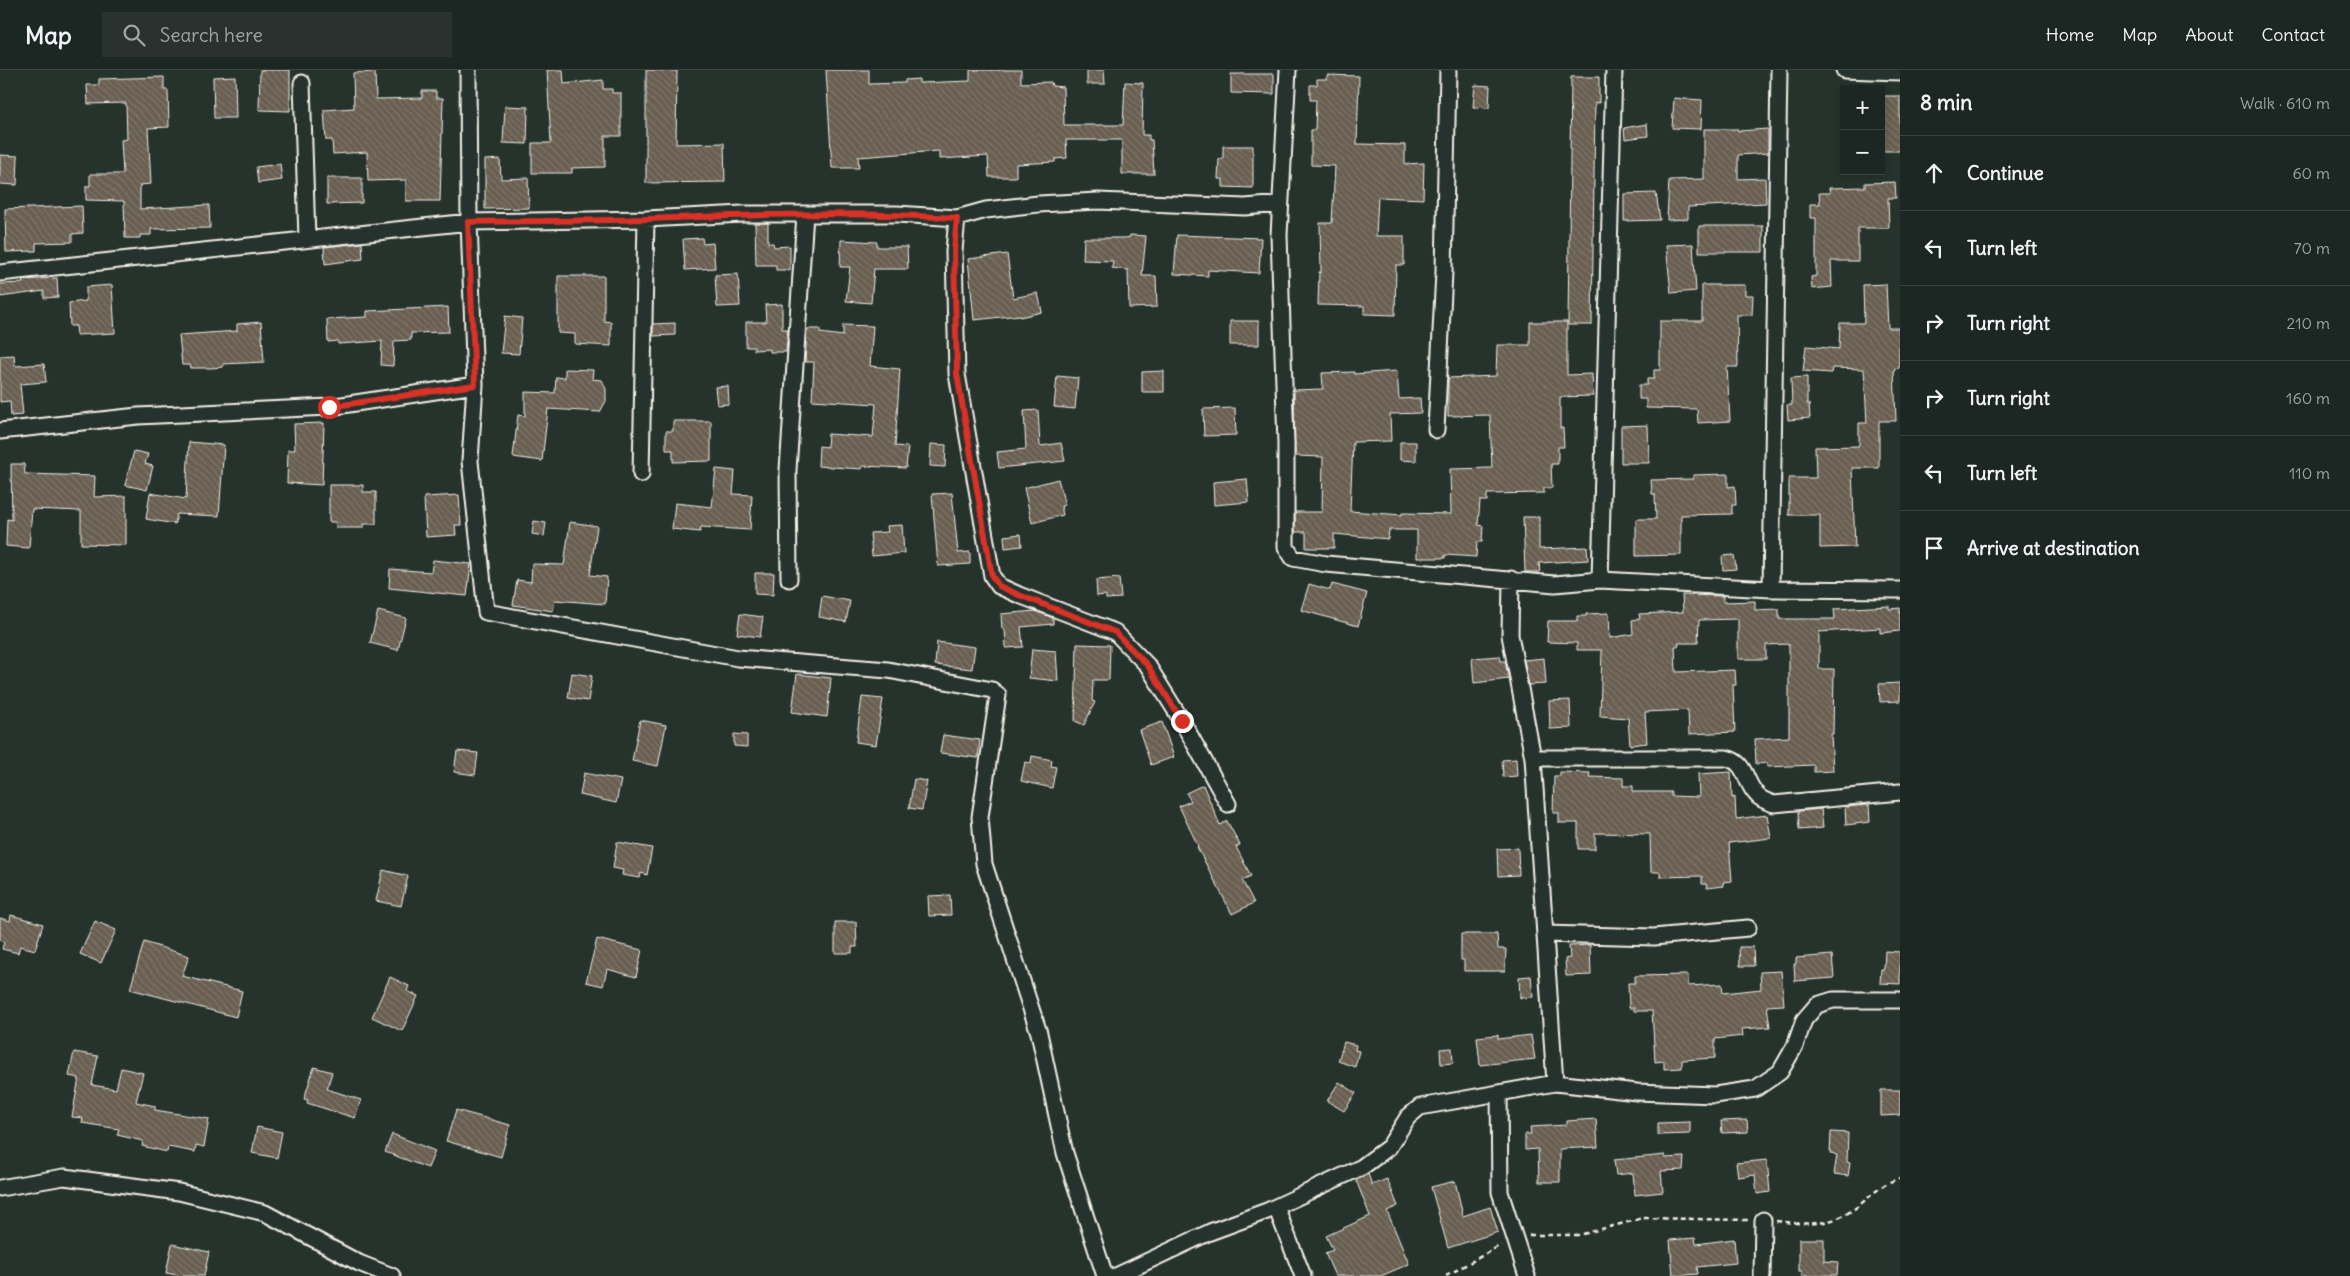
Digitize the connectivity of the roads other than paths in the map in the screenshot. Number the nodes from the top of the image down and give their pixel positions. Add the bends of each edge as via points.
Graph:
1 (468, 70) edge
2 (1288, 70) edge
3 (1448, 70) edge
4 (1614, 70) edge
5 (1779, 70) edge
6 (1844, 70) edge
7 (1900, 72) edge
8 (302, 83) dead end
9 (1280, 204) junction
10 (805, 214) junction
11 (957, 218) junction
12 (646, 219) junction
13 (468, 222) junction
14 (307, 239) junction
15 (0, 273) edge
16 (475, 385) junction
17 (1436, 430) dead end
18 (0, 431) edge
19 (642, 474) dead end
20 (789, 579) dead end
21 (1511, 579) junction
22 (1600, 580) junction
23 (1771, 589) junction
24 (1900, 590) edge
25 (1533, 758) junction
26 (1900, 792) edge
27 (1228, 804) dead end
28 (1748, 928) dead end
29 (1545, 934) junction
30 (1900, 1000) edge
31 (1555, 1083) junction
32 (1499, 1093) junction
33 (0, 1188) edge
34 (1276, 1206) junction
35 (1763, 1220) road end
36 (392, 1276) edge
37 (1105, 1276) edge
38 (1116, 1276) edge
39 (1303, 1276) edge
40 (1527, 1276) edge
41 (1762, 1276) edge

1 - 13 street
2 - 9 street
3 - 17 street via 1444,272
4 - 22 street
5 - 23 street
6 - 7 street
8 - 14 street
9 - 11 street via 1245,207 1098,201 986,210
9 - 21 street via 1286,547 1294,558 1326,564
10 - 11 street
10 - 12 street
10 - 20 street via 789,461
11 - 27 street via 954,251 957,374 992,576 999,586 1012,592 1115,632 1148,666
12 - 13 street
12 - 19 street
13 - 14 street
13 - 16 street
14 - 15 street
16 - 18 street via 329,407 138,416
16 - 37 street via 470,461 486,612 738,658 888,670 992,690 998,695 980,817 984,864 1039,1033 1065,1153
21 - 22 street via 1555,584
21 - 25 street via 1510,636
22 - 23 street
23 - 24 street
25 - 26 street via 1734,759 1741,765 1756,795 1774,804
25 - 29 street
28 - 29 street via 1654,937
29 - 31 street
30 - 31 street via 1833,1000 1817,1006 1804,1020 1795,1046 1780,1072 1755,1089 1715,1095 1637,1092
31 - 32 street
32 - 34 street via 1420,1106 1408,1117 1389,1148 1362,1167
32 - 40 street via 1500,1192
33 - 36 street via 64,1177 179,1192 265,1213 359,1263
34 - 38 street via 1210,1232
34 - 39 street
35 - 41 street

